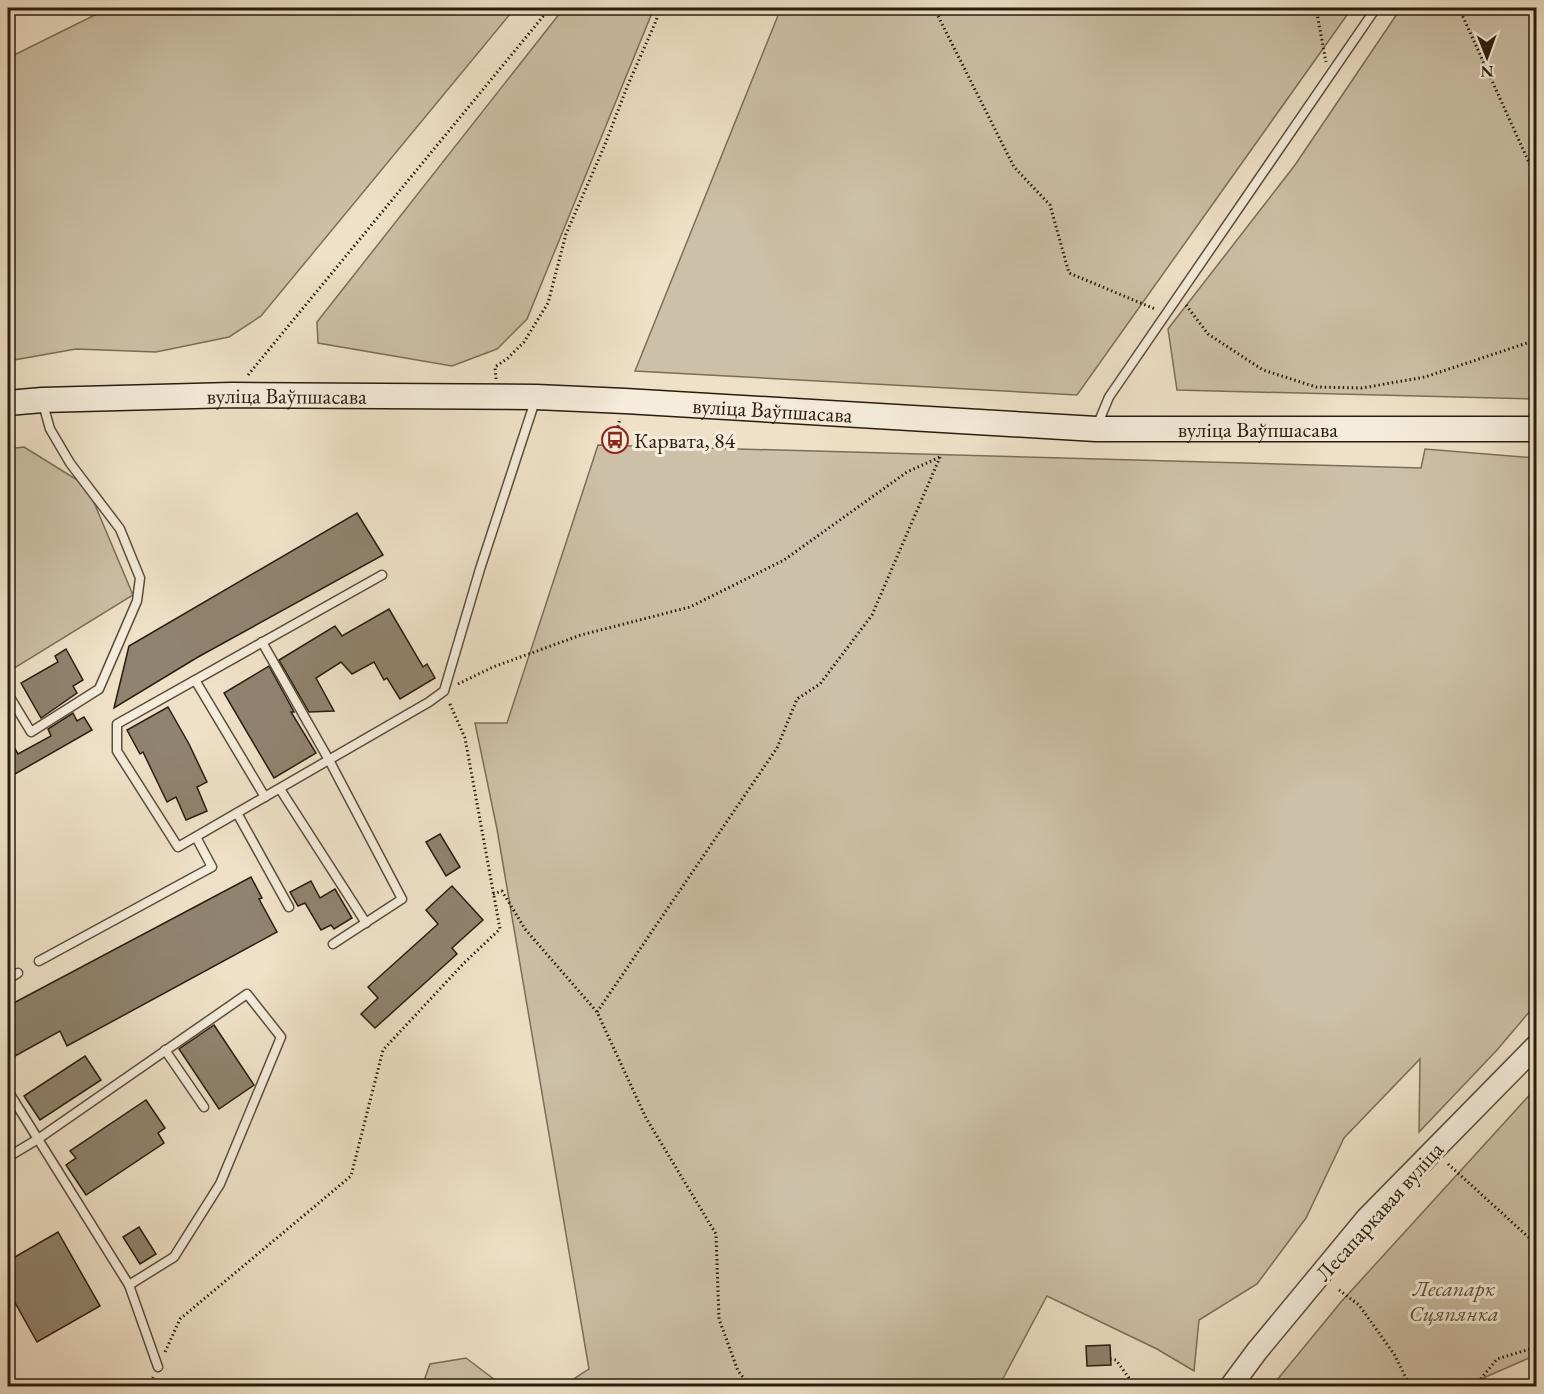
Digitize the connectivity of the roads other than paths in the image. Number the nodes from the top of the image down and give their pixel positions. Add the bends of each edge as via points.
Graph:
1 (1376, 8) edge
2 (536, 397) junction
3 (42, 400) junction
4 (8, 403) edge
5 (1096, 429) junction
6 (1536, 429) edge
7 (382, 575) dead end
8 (262, 642) junction
9 (195, 680) junction
10 (8, 694) edge
11 (329, 760) junction
12 (280, 789) junction
13 (265, 797) junction
14 (237, 813) junction
15 (196, 837) junction
16 (289, 907) dead end
17 (366, 923) junction
18 (333, 944) dead end
19 (39, 961) dead end
20 (18, 973) dead end
21 (8, 979) edge
22 (1536, 1046) edge
23 (165, 1050) junction
24 (8, 1091) edge
25 (204, 1107) dead end
26 (38, 1139) junction
27 (8, 1157) edge
28 (129, 1285) junction
29 (158, 1367) road end
30 (1221, 1384) edge

1 - 5 lane via 1109,397
2 - 3 main road, вуліца Ваўпшасава via 232,395
2 - 5 main road, вуліца Ваўпшасава
2 - 11 lane via 444,691
3 - 4 main road, вуліца Ваўпшасава
3 - 10 lane via 50,429 70,463 120,529 140,578 136,601 99,689 31,732
5 - 6 main road, вуліца Ваўпшасава
7 - 8 lane
8 - 9 lane
8 - 11 lane
9 - 13 lane
9 - 15 lane via 117,724 117,751 178,847
11 - 12 lane
11 - 17 lane via 402,899
12 - 13 lane
12 - 17 lane
13 - 14 lane
14 - 15 lane
14 - 16 lane
15 - 19 lane via 212,867
17 - 18 lane
20 - 21 lane
22 - 30 street, Лесапаркавая вуліца via 1367,1218 1263,1343
23 - 25 lane
23 - 26 lane
23 - 28 lane via 247,994 281,1037 220,1184 174,1257
24 - 26 lane
26 - 27 lane
26 - 28 lane
28 - 29 lane

